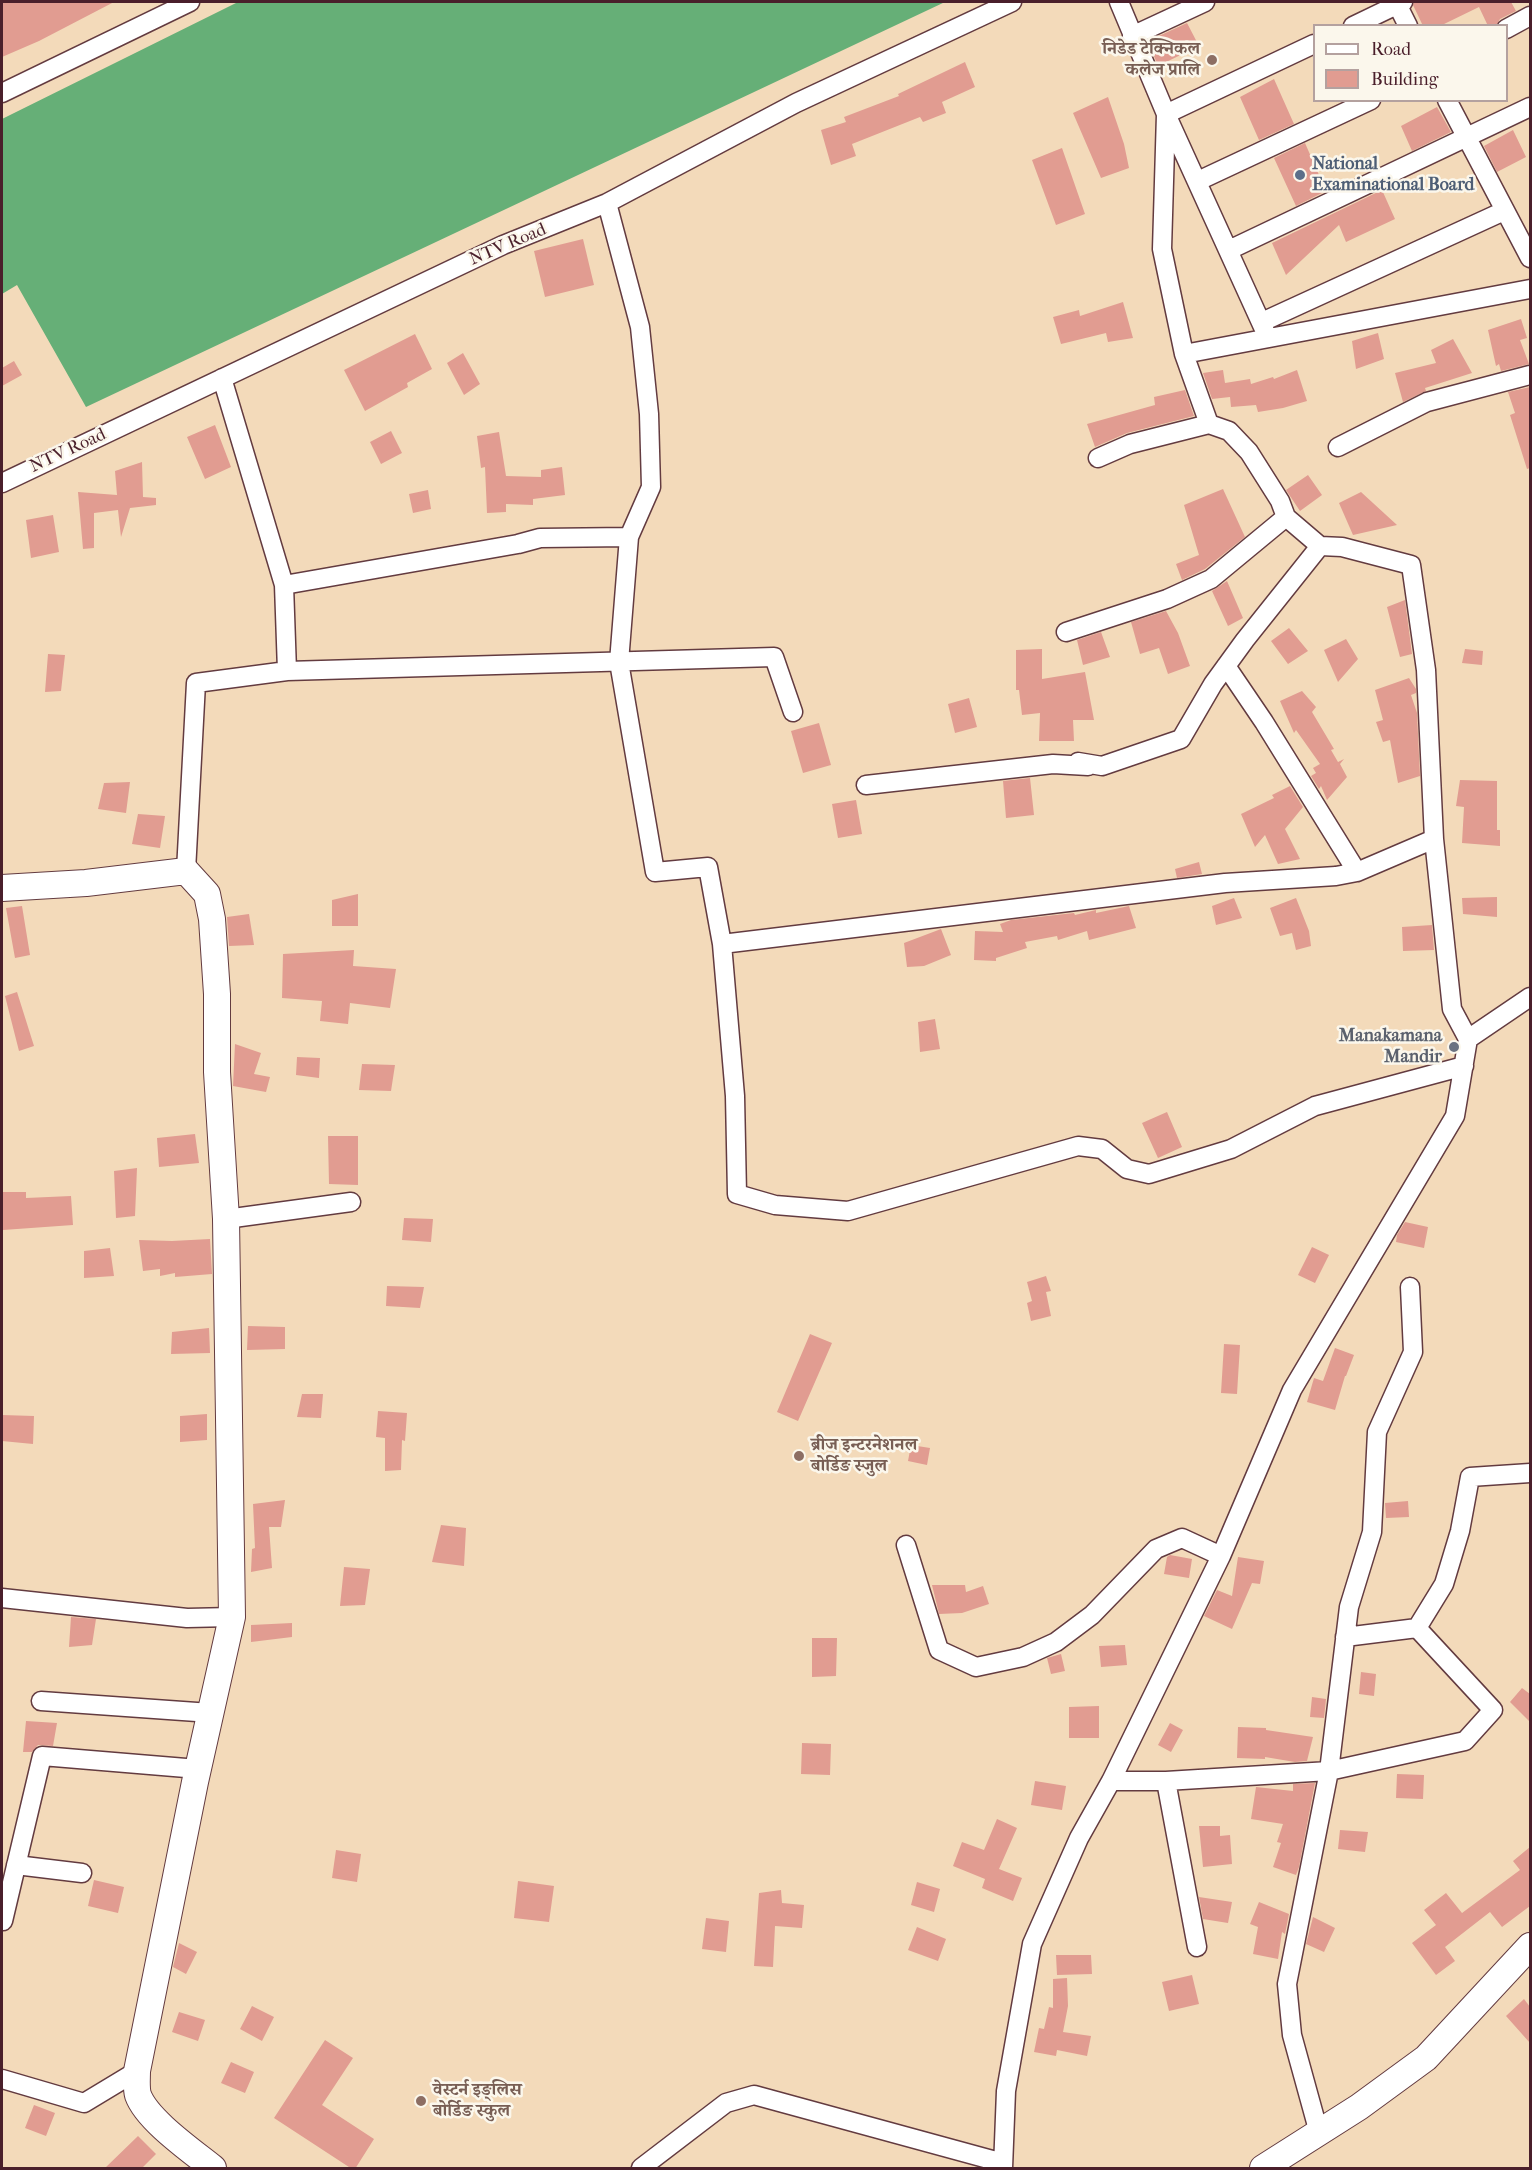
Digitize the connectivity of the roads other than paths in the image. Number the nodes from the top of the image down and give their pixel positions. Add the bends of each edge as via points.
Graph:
1 (190, 2) edge
2 (1012, 2) edge
3 (1119, 2) edge
4 (1205, 2) edge
5 (1399, 3) edge
6 (1530, 16) edge
7 (1357, 24) edge
8 (1407, 24) edge
9 (1508, 28) edge
10 (1132, 36) junction
11 (1313, 44) edge
12 (2, 93) edge
13 (1367, 102) edge
14 (1448, 102) edge
15 (1530, 107) edge
16 (1166, 114) junction
17 (1466, 138) junction
18 (1198, 181) junction
19 (607, 203) junction
20 (1504, 211) junction
21 (1229, 250) junction
22 (1530, 258) edge
23 (1530, 289) edge
24 (1265, 330) junction
25 (1184, 354) junction
26 (1530, 375) edge
27 (222, 378) junction
28 (1209, 424) junction
29 (1338, 447) dead end
30 (1098, 458) dead end
31 (2, 483) edge
32 (1286, 517) junction
33 (629, 537) junction
34 (1320, 546) junction
35 (284, 585) junction
36 (1066, 632) dead end
37 (619, 662) junction
38 (1226, 666) junction
39 (287, 671) junction
40 (793, 712) dead end
41 (1077, 762) dead end
42 (1102, 766) junction
43 (866, 785) dead end
44 (1434, 839) junction
45 (186, 871) junction
46 (1358, 872) junction
47 (2, 888) edge
48 (722, 944) junction
49 (1530, 997) edge
50 (1468, 1039) junction
51 (1464, 1066) junction
52 (351, 1202) dead end
53 (226, 1219) junction
54 (1410, 1287) dead end
55 (1530, 1473) edge
56 (906, 1545) dead end
57 (1221, 1556) junction
58 (2, 1598) edge
59 (232, 1617) junction
60 (1417, 1628) junction
61 (1345, 1637) junction
62 (41, 1701) dead end
63 (210, 1713) junction
64 (198, 1769) junction
65 (1329, 1771) junction
66 (1111, 1781) junction
67 (1166, 1781) junction
68 (16, 1864) junction
69 (82, 1873) dead end
70 (3, 1922) dead end
71 (1197, 1947) dead end
72 (1530, 1947) edge
73 (137, 2072) junction
74 (2, 2079) edge
75 (1319, 2133) junction
76 (199, 2164) edge
77 (1003, 2166) edge
78 (641, 2169) edge
79 (1263, 2169) edge

1 - 12 street
2 - 19 street, NTV Road via 796,103
3 - 10 street
4 - 10 street
5 - 7 street
5 - 8 street
6 - 9 street
10 - 16 street
11 - 16 street
13 - 18 street
14 - 17 street
15 - 17 street
16 - 18 street
16 - 25 street via 1162,249
17 - 20 street
17 - 21 street
18 - 21 street
19 - 27 street, NTV Road via 503,245
19 - 33 street via 640,327 649,414 651,487
20 - 22 street
20 - 24 street
21 - 24 street
23 - 24 street
24 - 25 street
25 - 28 street
26 - 29 street via 1427,402
27 - 31 street, NTV Road
27 - 35 street
28 - 30 street via 1130,444
28 - 32 street via 1229,431 1249,452
32 - 34 street
32 - 36 street via 1211,579 1167,599
33 - 35 street via 540,538
33 - 37 street
34 - 38 street
34 - 44 street via 1342,547 1411,565 1426,670
35 - 39 street
37 - 39 street
37 - 40 street via 774,657
37 - 48 street via 655,873 708,867
38 - 42 street via 1181,739
38 - 46 street
39 - 45 street via 196,682
41 - 42 street
42 - 43 street via 1053,764
44 - 46 street
44 - 50 street via 1452,1009
45 - 47 street
45 - 53 street via 207,894 212,919
46 - 48 street via 1225,883
48 - 51 street via 735,1096 737,1194 775,1205 848,1211 1078,1146 1102,1149 1127,1169 1149,1174 1231,1149 1315,1106
49 - 50 street
50 - 51 street
51 - 57 street via 1455,1116 1292,1390
52 - 53 street
53 - 59 street
54 - 61 street via 1413,1352 1377,1432 1372,1532 1349,1607
55 - 60 street via 1470,1477 1460,1531 1444,1584
56 - 57 street via 939,1650 976,1667 1023,1657 1056,1642 1092,1615 1156,1549 1182,1538
57 - 66 street
58 - 59 street via 187,1618
59 - 63 street
60 - 61 street
60 - 65 street via 1492,1710 1465,1741
61 - 65 street
62 - 63 street
63 - 64 street
64 - 68 street via 42,1756
64 - 73 street
65 - 67 street
65 - 75 street via 1287,1984 1292,2035
66 - 67 street
66 - 77 street via 1079,1838 1032,1944 1006,2091
67 - 71 street
68 - 69 street
68 - 70 street
72 - 75 street via 1425,2058
73 - 74 street via 84,2103
73 - 76 street via 138,2094 146,2109
75 - 79 street
77 - 78 street via 754,2095 726,2103

